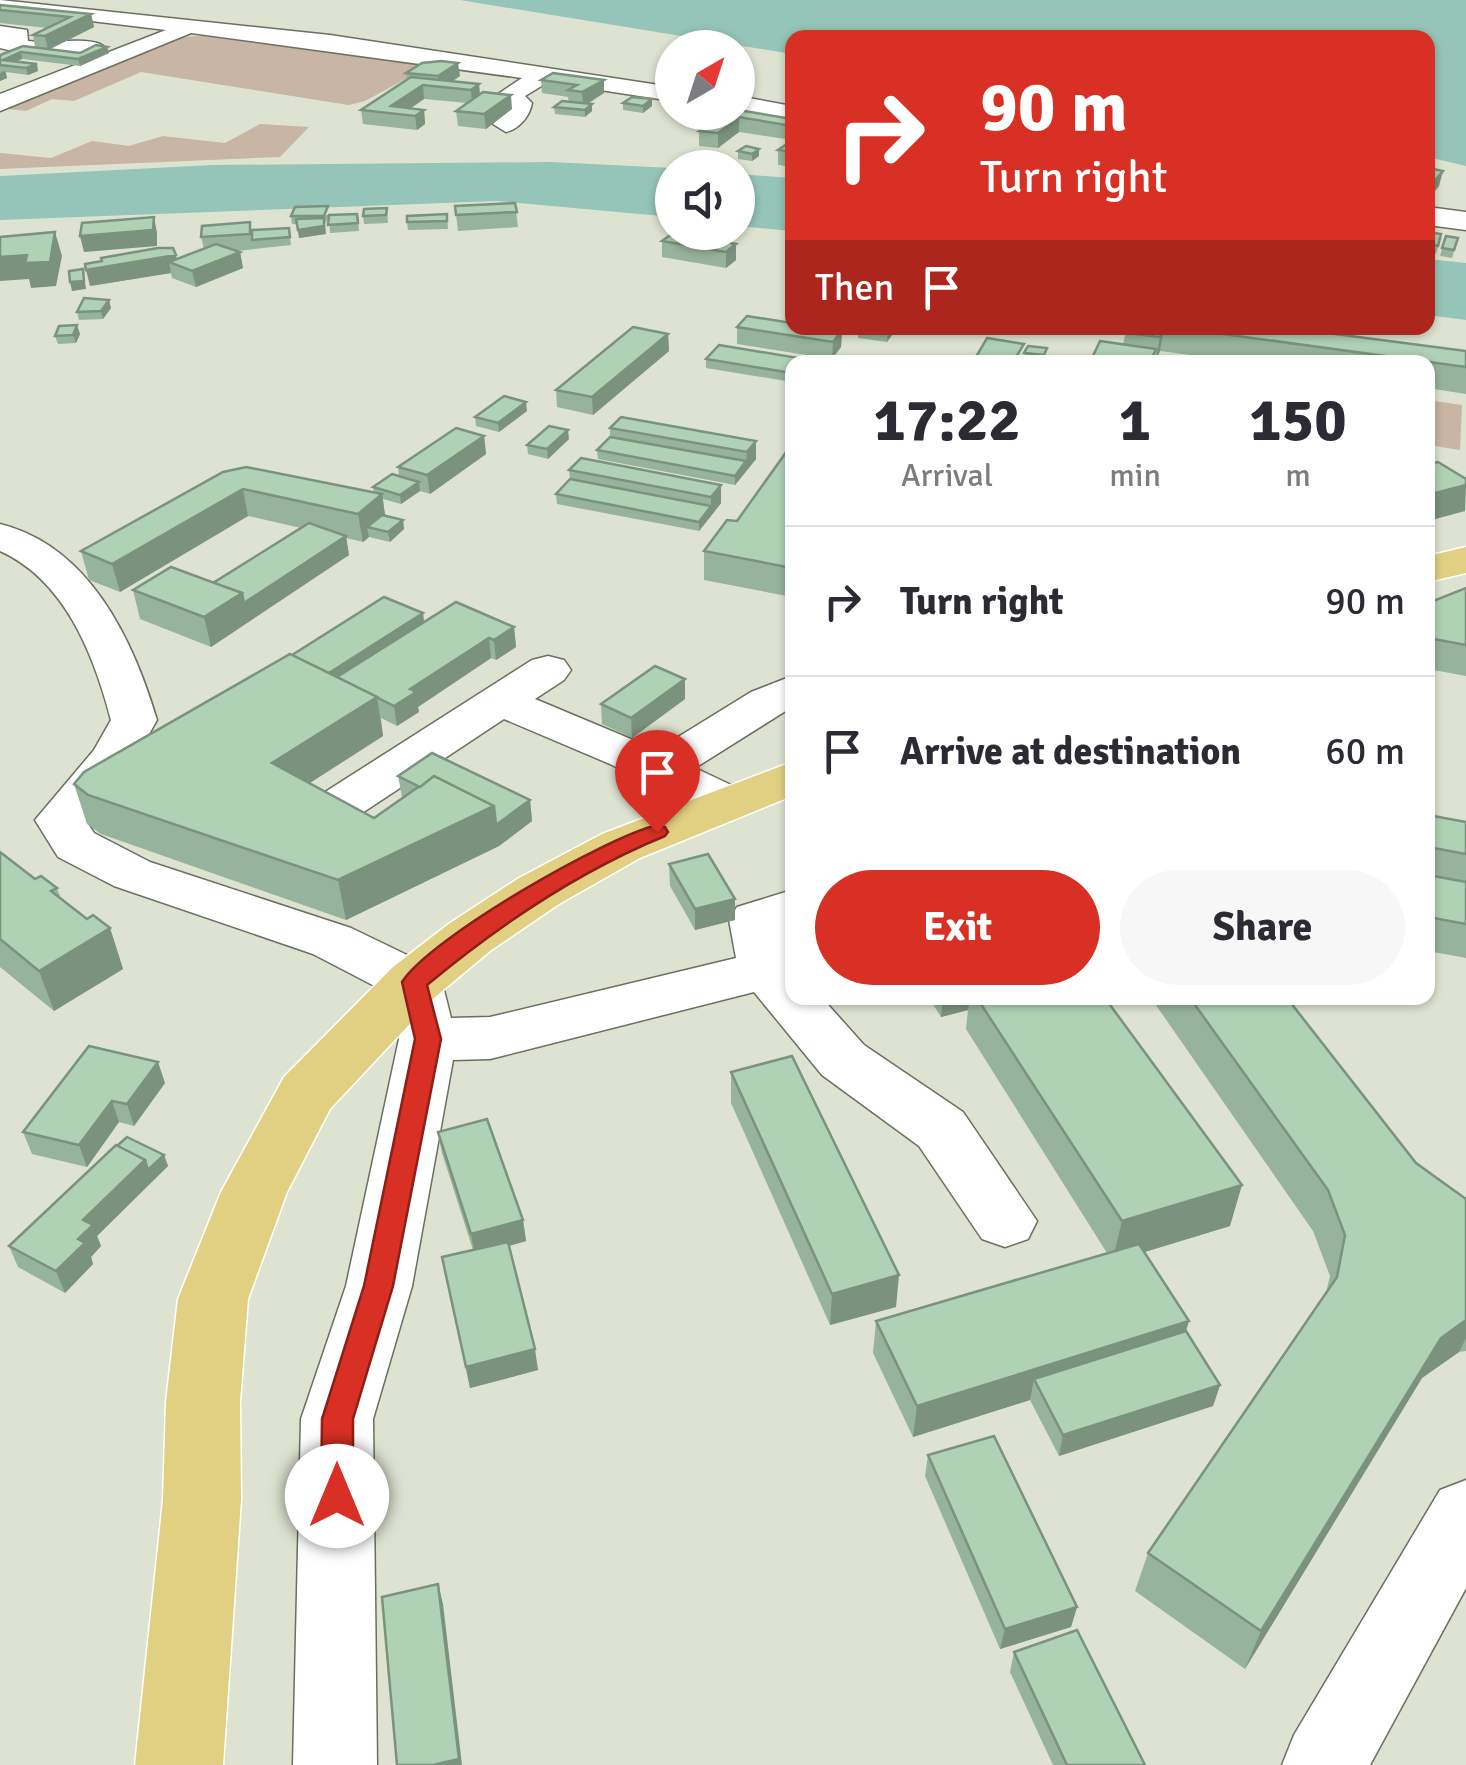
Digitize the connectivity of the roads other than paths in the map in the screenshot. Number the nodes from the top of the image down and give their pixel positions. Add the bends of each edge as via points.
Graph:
1 (0, 8) edge
2 (144, 28) junction
3 (180, 32) junction
4 (0, 33) edge
5 (538, 80) junction
6 (655, 95) edge
7 (655, 96) edge
8 (0, 103) edge
9 (755, 107) edge
10 (785, 112) edge
11 (755, 117) edge
12 (785, 123) edge
13 (506, 124) dead end
14 (1435, 217) edge
15 (1466, 221) edge
16 (0, 536) edge
17 (1466, 560) edge
18 (1435, 568) edge
19 (548, 670) dead end
20 (785, 693) edge
21 (500, 701) junction
22 (643, 762) junction
23 (785, 781) edge
24 (728, 803) junction
25 (330, 812) edge
26 (785, 909) edge
27 (766, 970) junction
28 (785, 992) edge
29 (796, 1005) edge
30 (421, 1011) junction
31 (1005, 1221) dead end
32 (1466, 1515) edge
33 (179, 1765) edge
34 (336, 1765) edge
35 (1324, 1765) edge

1 - 2 street
1 - 6 street via 330,42
2 - 3 street
2 - 4 street via 66,51 30,50 7,43 19,35
3 - 5 street
3 - 8 street
5 - 7 street
5 - 13 street via 507,96 519,103
9 - 10 street
11 - 12 street
14 - 15 street
16 - 30 street via 46,560 101,634 126,686 134,720 114,756 60,820 76,845 132,874 332,941
17 - 18 main road
19 - 21 street
20 - 22 street
21 - 22 street
21 - 25 street
22 - 24 street
23 - 24 main road
24 - 30 main road via 621,846 470,937
26 - 27 street via 756,920
27 - 28 street
27 - 30 street via 490,1038
29 - 31 street via 843,1060 941,1129
30 - 33 main road via 306,1094 254,1192 214,1299
30 - 34 street via 379,1286 337,1419
32 - 35 street

